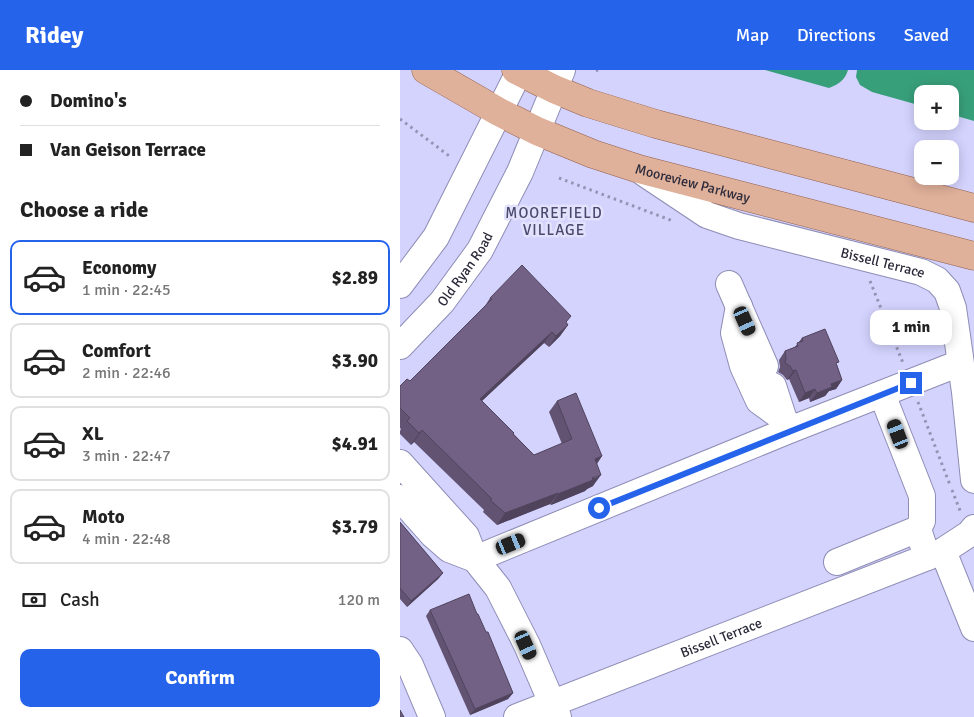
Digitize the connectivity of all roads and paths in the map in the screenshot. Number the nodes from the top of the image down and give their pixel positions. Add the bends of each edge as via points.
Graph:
1 (426, 70) edge
2 (519, 70) edge
3 (558, 80) edge
4 (499, 112) junction
5 (400, 119) edge
6 (538, 131) junction
7 (453, 158) dead end
8 (639, 169) junction
9 (559, 178) dead end
10 (974, 208) edge
11 (676, 223) dead end
12 (974, 256) edge
13 (867, 275) dead end
14 (400, 285) edge
15 (400, 346) edge
16 (960, 363) junction
17 (911, 383) junction
18 (969, 392) edge
19 (882, 394) junction
20 (786, 425) junction
21 (400, 463) edge
22 (974, 480) edge
23 (400, 498) edge
24 (918, 529) junction
25 (972, 531) edge
26 (935, 554) junction
27 (476, 558) junction
28 (838, 562) dead end
29 (974, 628) edge
30 (400, 650) edge
31 (555, 711) edge
32 (432, 717) edge
33 (518, 717) edge

1 - 4 main road, Mooreview Parkway
2 - 3 main road
2 - 4 street
3 - 6 street, Old Ryan Road
3 - 10 main road via 588,103 656,124
4 - 6 main road, Mooreview Parkway
4 - 14 street via 436,237
5 - 7 path
6 - 8 main road, Mooreview Parkway
6 - 15 street, Old Ryan Road via 480,250 442,302
8 - 12 main road, Mooreview Parkway
8 - 16 street, Bissell Terrace via 707,215 921,272 937,280 947,291 953,308
9 - 11 path
13 - 17 path
16 - 17 street
16 - 18 street, Bissell Terrace
17 - 19 street
17 - 25 path
18 - 22 street, Bissell Terrace
19 - 20 street
19 - 24 street via 922,496 922,521
20 - 20 street via 759,401 743,366 734,333 734,295
20 - 27 street
21 - 27 street via 466,536
23 - 27 street via 433,536 449,549
24 - 26 street
24 - 28 street
25 - 26 street, Bissell Terrace
26 - 29 street
26 - 31 street, Bissell Terrace
27 - 31 street via 498,588
30 - 32 street via 410,665
31 - 33 street, Bissell Terrace

